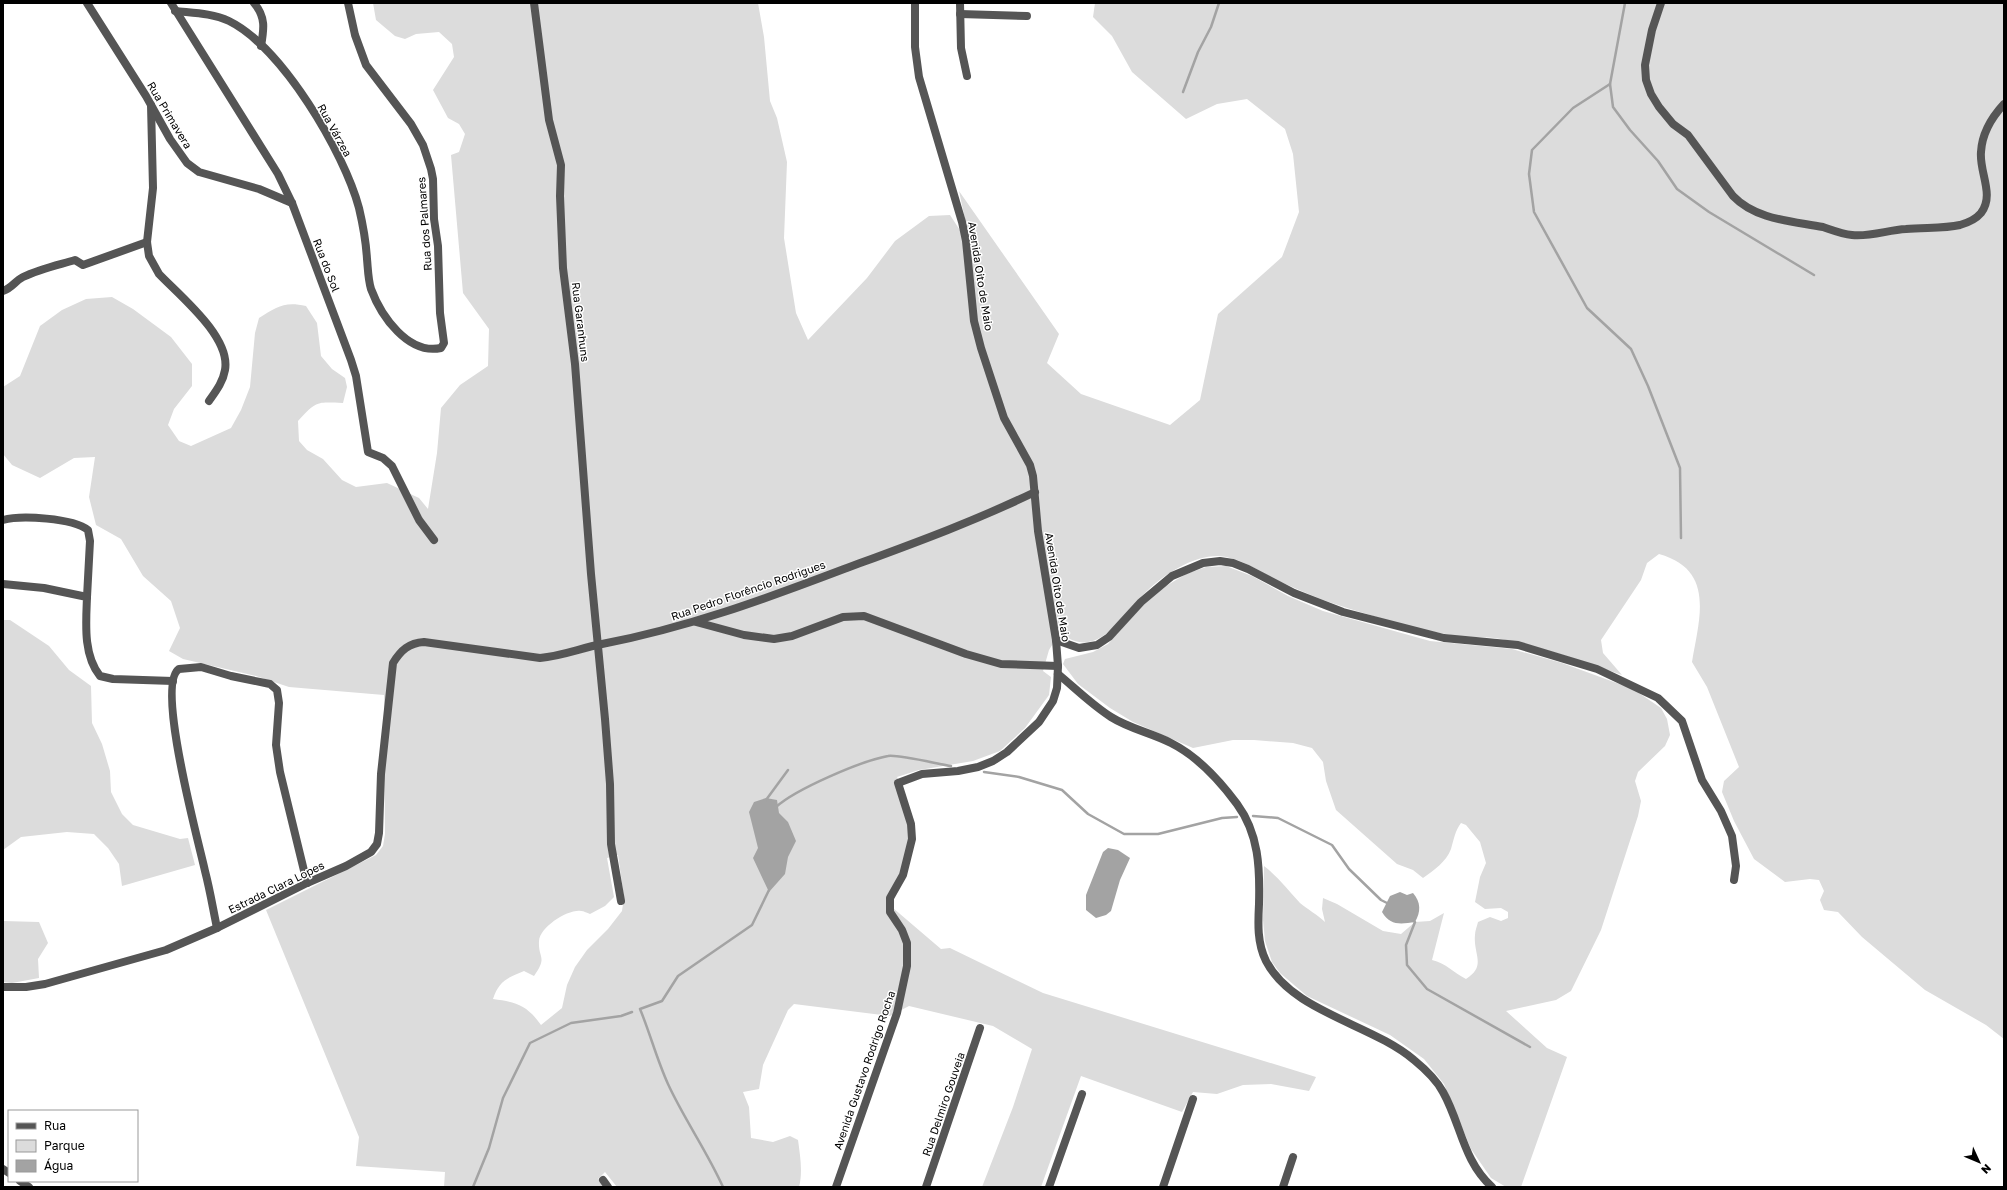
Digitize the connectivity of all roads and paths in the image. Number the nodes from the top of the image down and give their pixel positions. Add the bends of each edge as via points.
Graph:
1 (87, 3) edge
2 (171, 3) edge
3 (254, 3) edge
4 (348, 3) edge
5 (534, 3) edge
6 (915, 3) edge
7 (960, 3) edge
8 (1661, 3) edge
9 (175, 11) junction
10 (960, 14) junction
11 (1027, 16) dead end
12 (261, 46) junction
13 (967, 76) dead end
14 (2004, 104) edge
15 (151, 105) junction
16 (292, 203) junction
17 (147, 242) junction
18 (3, 290) edge
19 (444, 346) joint
20 (210, 400) dead end
21 (1035, 492) junction
22 (3, 520) edge
23 (434, 540) dead end
24 (3, 584) edge
25 (87, 597) junction
26 (696, 622) junction
27 (1056, 640) junction
28 (598, 645) junction
29 (393, 662) joint
30 (1058, 670) junction
31 (172, 681) junction
32 (1734, 880) dead end
33 (307, 883) junction
34 (621, 901) dead end
35 (217, 928) junction
36 (3, 987) edge
37 (980, 1028) dead end
38 (1082, 1094) dead end
39 (1193, 1099) dead end
40 (1293, 1156) dead end
41 (836, 1187) edge
42 (926, 1187) edge
43 (1049, 1187) edge
44 (1163, 1187) edge
45 (1283, 1187) edge
46 (1492, 1187) edge

1 - 15 street, Rua Primavera
2 - 9 street, Rua do Sol
3 - 12 street via 260,10 265,24
4 - 19 street, Rua dos Palmares via 354,34 366,64 411,124 423,145 431,169
5 - 28 street, Rua Garanhuns via 548,114 561,165 560,218 563,268 575,364
6 - 21 street, Avenida Oito de Maio via 918,77 965,234 974,321 1004,418 1031,470
7 - 10 street
8 - 14 street via 1645,65 1646,80 1651,94 1673,124 1688,135 1740,204 1768,216 1865,236 1905,229 1960,225 1974,219 1981,213 1988,199 1981,153 1982,140 1989,123
9 - 12 street, Rua Várzea via 211,15 228,21 242,29
9 - 16 street, Rua do Sol via 278,174
10 - 11 street
10 - 13 street via 961,48
12 - 19 street, Rua Várzea via 284,68 300,91 351,184 362,221 370,287 378,303 394,327 410,343 433,350
15 - 16 street, Rua Primavera via 178,152 191,167 259,189
15 - 17 street via 153,188
16 - 23 street, Rua do Sol via 356,376 368,452 384,458 392,466 419,520
17 - 18 street via 84,265 75,260 32,273 11,288
17 - 20 street via 149,256 159,274 205,322 223,350 225,372
21 - 26 street, Rua Pedro Florêncio Rodrigues via 965,524
21 - 27 street, Avenida Oito de Maio via 1038,531
22 - 25 street via 34,518 61,521 80,525 88,530 90,541
24 - 25 street via 44,588
25 - 31 street via 88,646 100,676 113,679
26 - 28 street, Rua Pedro Florêncio Rodrigues
26 - 30 street via 744,635 774,639 792,636 843,617 864,616 966,654 995,662
27 - 30 street, Avenida Oito de Maio
27 - 32 street via 1079,648 1097,645 1109,637 1141,602 1172,576 1202,563 1220,561 1248,569 1294,593 1357,616 1444,638 1518,645 1597,669 1658,698 1682,721 1702,780 1721,811 1732,836 1736,855
28 - 29 street, Rua Pedro Florêncio Rodrigues via 540,658 420,643 404,648
28 - 34 street, Rua Garanhuns via 609,769 611,844
29 - 33 street, Estrada Clara Lopes via 381,774 377,844 362,858
30 - 41 street, Avenida Gustavo Rodrigo Rocha via 1055,695 1047,711 1022,740 1007,752 978,767 922,774 898,783 911,824 912,839 903,875 890,898 890,909 891,916 902,930 907,942 908,966 897,1013
30 - 46 street via 1111,717 1178,747 1206,769 1226,791 1244,815 1255,840 1259,870 1258,926 1267,964 1296,994 1341,1020 1398,1047 1425,1069 1443,1092 1476,1169
31 - 33 street via 177,670 201,667 270,684 277,690 276,745 280,772
31 - 35 street via 172,702 183,778
33 - 35 street, Estrada Clara Lopes
35 - 36 street, Estrada Clara Lopes via 166,950 112,967 45,984
37 - 42 street, Rua Delmiro Gouveia
38 - 43 street
39 - 44 street
40 - 45 street

